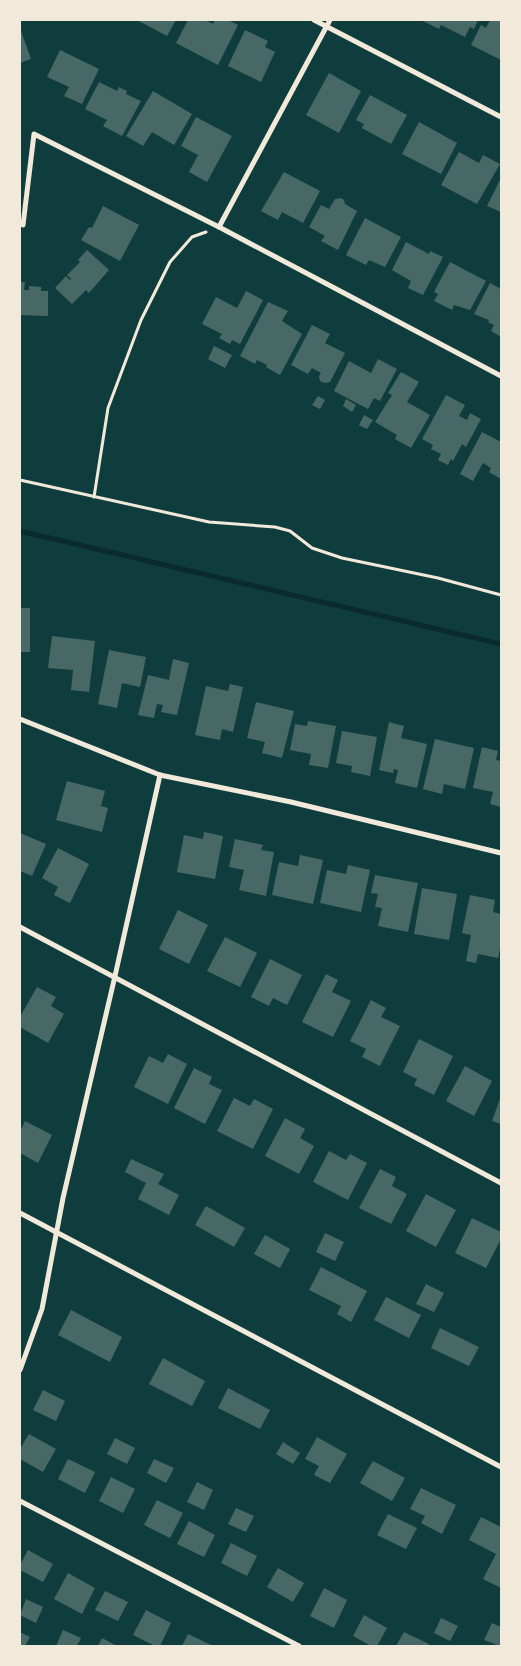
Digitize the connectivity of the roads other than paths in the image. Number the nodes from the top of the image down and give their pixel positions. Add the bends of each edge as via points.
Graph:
1 (314, 20) edge
2 (330, 20) edge
3 (326, 27) junction
4 (501, 117) edge
5 (23, 225) dead end
6 (219, 227) junction
7 (501, 376) edge
8 (20, 719) edge
9 (160, 775) junction
10 (501, 852) edge
11 (20, 927) edge
12 (115, 976) junction
13 (501, 1183) edge
14 (20, 1213) edge
15 (57, 1232) junction
16 (20, 1370) edge
17 (501, 1467) edge
18 (20, 1501) edge
19 (298, 1646) edge

1 - 3 street
2 - 3 street
3 - 4 street
3 - 6 street
5 - 6 street via 34,134
6 - 7 street
8 - 9 street
9 - 10 street via 291,802
9 - 12 street
11 - 12 street
12 - 13 street
12 - 15 street
14 - 15 street
15 - 16 street via 42,1309
15 - 17 street
18 - 19 street

